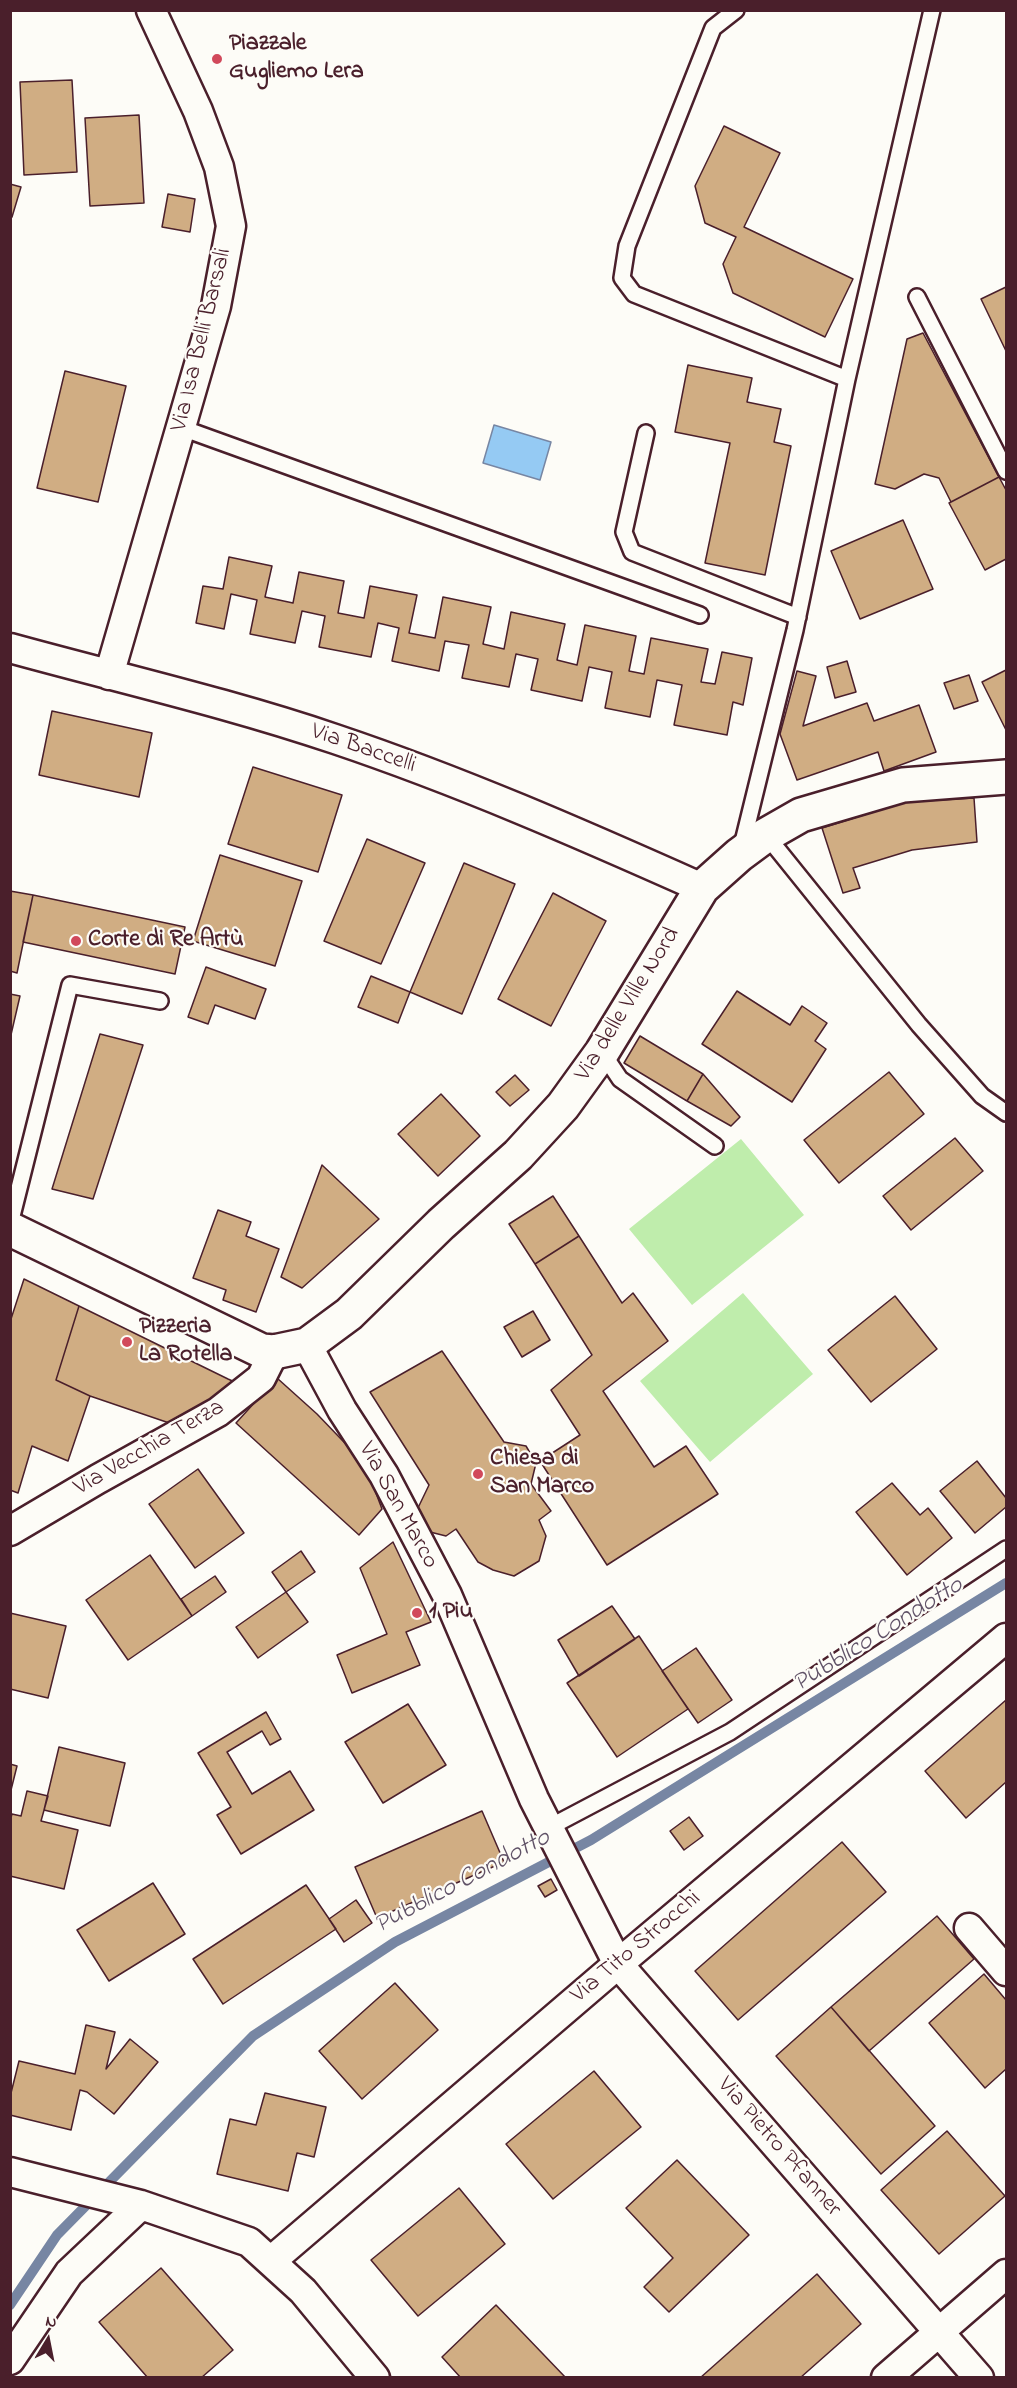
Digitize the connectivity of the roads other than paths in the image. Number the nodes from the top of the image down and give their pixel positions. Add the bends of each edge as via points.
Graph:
1 (151, 10) edge
2 (736, 10) edge
3 (932, 10) edge
4 (917, 297) dead end
5 (847, 379) junction
6 (182, 428) junction
7 (646, 433) dead end
8 (1006, 471) edge
9 (700, 615) dead end
10 (798, 617) junction
11 (10, 648) edge
12 (109, 675) junction
13 (1006, 777) edge
14 (766, 835) junction
15 (739, 855) junction
16 (702, 888) junction
17 (160, 1001) dead end
18 (602, 1052) junction
19 (1006, 1113) edge
20 (715, 1146) dead end
21 (10, 1226) edge
22 (307, 1345) junction
23 (274, 1352) junction
24 (10, 1531) edge
25 (1006, 1549) edge
26 (1006, 1638) edge
27 (551, 1834) junction
28 (969, 1928) dead end
29 (618, 1964) junction
30 (1006, 1971) edge
31 (10, 2172) edge
32 (133, 2203) junction
33 (271, 2261) junction
34 (1006, 2274) edge
35 (938, 2333) junction
36 (10, 2360) edge
37 (375, 2378) edge
38 (886, 2378) edge
39 (979, 2378) edge

1 - 6 street, Via Isa Belli Barsali via 219,167 231,225 216,306
2 - 5 lane via 713,28 627,246 622,278 633,294
3 - 5 lane
4 - 8 lane
5 - 10 lane
6 - 9 lane
6 - 12 street, Via Isa Belli Barsali
7 - 10 lane via 624,532 632,552
10 - 15 lane
11 - 12 street, Via Baccelli
12 - 16 street, Via Baccelli via 200,697 336,739 503,800
13 - 14 street, Via delle Ville Nord via 903,785 801,815
14 - 15 street, Via delle Ville Nord
14 - 19 lane via 935,1043 982,1096
15 - 16 street, Via delle Ville Nord
16 - 18 street, Via delle Ville Nord
17 - 21 lane via 69,985
18 - 20 lane via 620,1079
18 - 22 street, Via delle Ville Nord via 563,1106 518,1155 349,1314
21 - 23 street via 262,1351
22 - 23 street
22 - 27 street, Via San Marco via 342,1410 384,1475 447,1595
23 - 24 street, Via Vecchia Terza via 261,1378 218,1412
25 - 27 lane via 730,1732
26 - 29 street, Via Tito Strocchi
27 - 29 street, Via San Marco
28 - 30 street
29 - 33 street, Via Tito Strocchi
29 - 35 street, Via Pietro Pfanner
31 - 32 street
32 - 33 street via 249,2242
32 - 36 street via 69,2273
33 - 37 street via 303,2290
34 - 35 street
35 - 38 street
35 - 39 street, Via Pietro Pfanner

